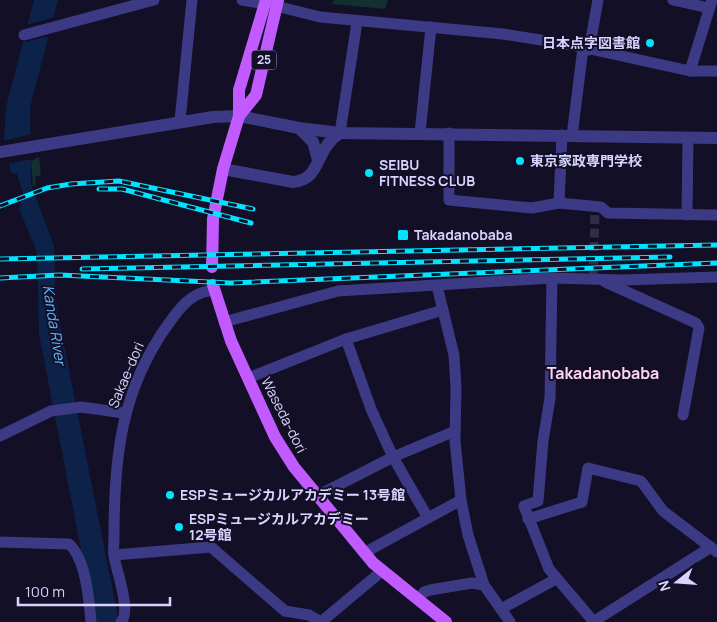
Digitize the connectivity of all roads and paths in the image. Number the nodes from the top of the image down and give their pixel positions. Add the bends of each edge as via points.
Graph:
1 (192, 0) edge
2 (242, 0) edge
3 (598, 0) edge
4 (673, 0) edge
5 (148, 1) edge
6 (271, 3) edge
7 (711, 4) edge
8 (357, 22) junction
9 (431, 27) junction
10 (24, 35) dead end
11 (586, 49) junction
12 (690, 71) junction
13 (717, 71) edge
14 (239, 116) junction
15 (180, 121) junction
16 (299, 128) junction
17 (340, 132) junction
18 (420, 133) junction
19 (449, 134) junction
20 (567, 136) junction
21 (688, 138) junction
22 (717, 138) edge
23 (3, 151) edge
24 (318, 160) junction
25 (224, 169) junction
26 (559, 203) junction
27 (717, 215) edge
28 (687, 216) junction
29 (212, 267) dead end
30 (717, 277) edge
31 (552, 278) junction
32 (597, 278) junction
33 (437, 286) junction
34 (211, 288) joint
35 (443, 310) junction
36 (224, 322) junction
37 (346, 338) junction
38 (248, 378) junction
39 (124, 413) junction
40 (683, 415) dead end
41 (454, 431) junction
42 (0, 436) edge
43 (394, 457) junction
44 (317, 496) junction
45 (461, 500) junction
46 (428, 518) junction
47 (528, 519) junction
48 (0, 542) edge
49 (714, 550) edge
50 (364, 553) junction
51 (114, 555) junction
52 (382, 571) junction
53 (556, 579) junction
54 (484, 584) junction
55 (418, 599) junction
56 (501, 609) junction
57 (91, 622) edge
58 (121, 622) edge
59 (321, 622) edge
60 (446, 622) edge
61 (510, 622) edge
62 (593, 622) edge

1 - 15 street
2 - 6 street
3 - 11 street
4 - 7 street
5 - 10 street
6 - 8 street via 320,17
6 - 14 main road, 25 via 256,95
7 - 12 street
8 - 9 street
8 - 17 street
9 - 11 street via 503,34
9 - 18 street
11 - 12 street
11 - 20 street
12 - 13 street
14 - 15 street
14 - 16 street
14 - 25 main road, 25
15 - 23 street
16 - 17 street
16 - 24 street via 313,142
17 - 18 street
17 - 24 street via 326,144
18 - 19 street
19 - 20 street
19 - 26 street via 449,200 532,208
20 - 21 street
20 - 26 street
21 - 22 street
21 - 28 street
24 - 25 street via 310,176 298,182
25 - 29 main road, 25 via 213,219
26 - 28 street via 601,207 608,213
27 - 28 street
30 - 32 street
31 - 32 street
31 - 33 street
31 - 47 street via 550,398 538,501 524,506
32 - 40 street via 696,323 699,328
33 - 35 street
33 - 36 street via 338,291
34 - 36 main road, Waseda-dori
34 - 39 street, Sakae-dori via 192,296 156,340
35 - 37 street
35 - 41 street via 454,355
36 - 38 main road, Waseda-dori
37 - 38 street
37 - 43 street via 371,409
38 - 44 main road, Waseda-dori via 275,437
39 - 42 street via 78,407 53,411
39 - 51 street, Sakae-dori via 114,496
41 - 43 street
41 - 45 street
43 - 44 street
43 - 46 street
44 - 50 main road, Waseda-dori
45 - 46 street
45 - 54 street via 468,536
46 - 50 street
47 - 49 street via 582,502 588,468 641,481 663,511
47 - 53 street
48 - 57 street via 69,544 75,549
49 - 62 street
50 - 52 main road, Waseda-dori
51 - 58 street, Sakae-dori via 125,613
51 - 59 street via 211,547 285,611 309,615
52 - 55 main road, Waseda-dori
52 - 59 street
53 - 56 street
53 - 62 street
54 - 55 street via 430,590
54 - 56 street
55 - 60 main road, Waseda-dori
56 - 61 street

